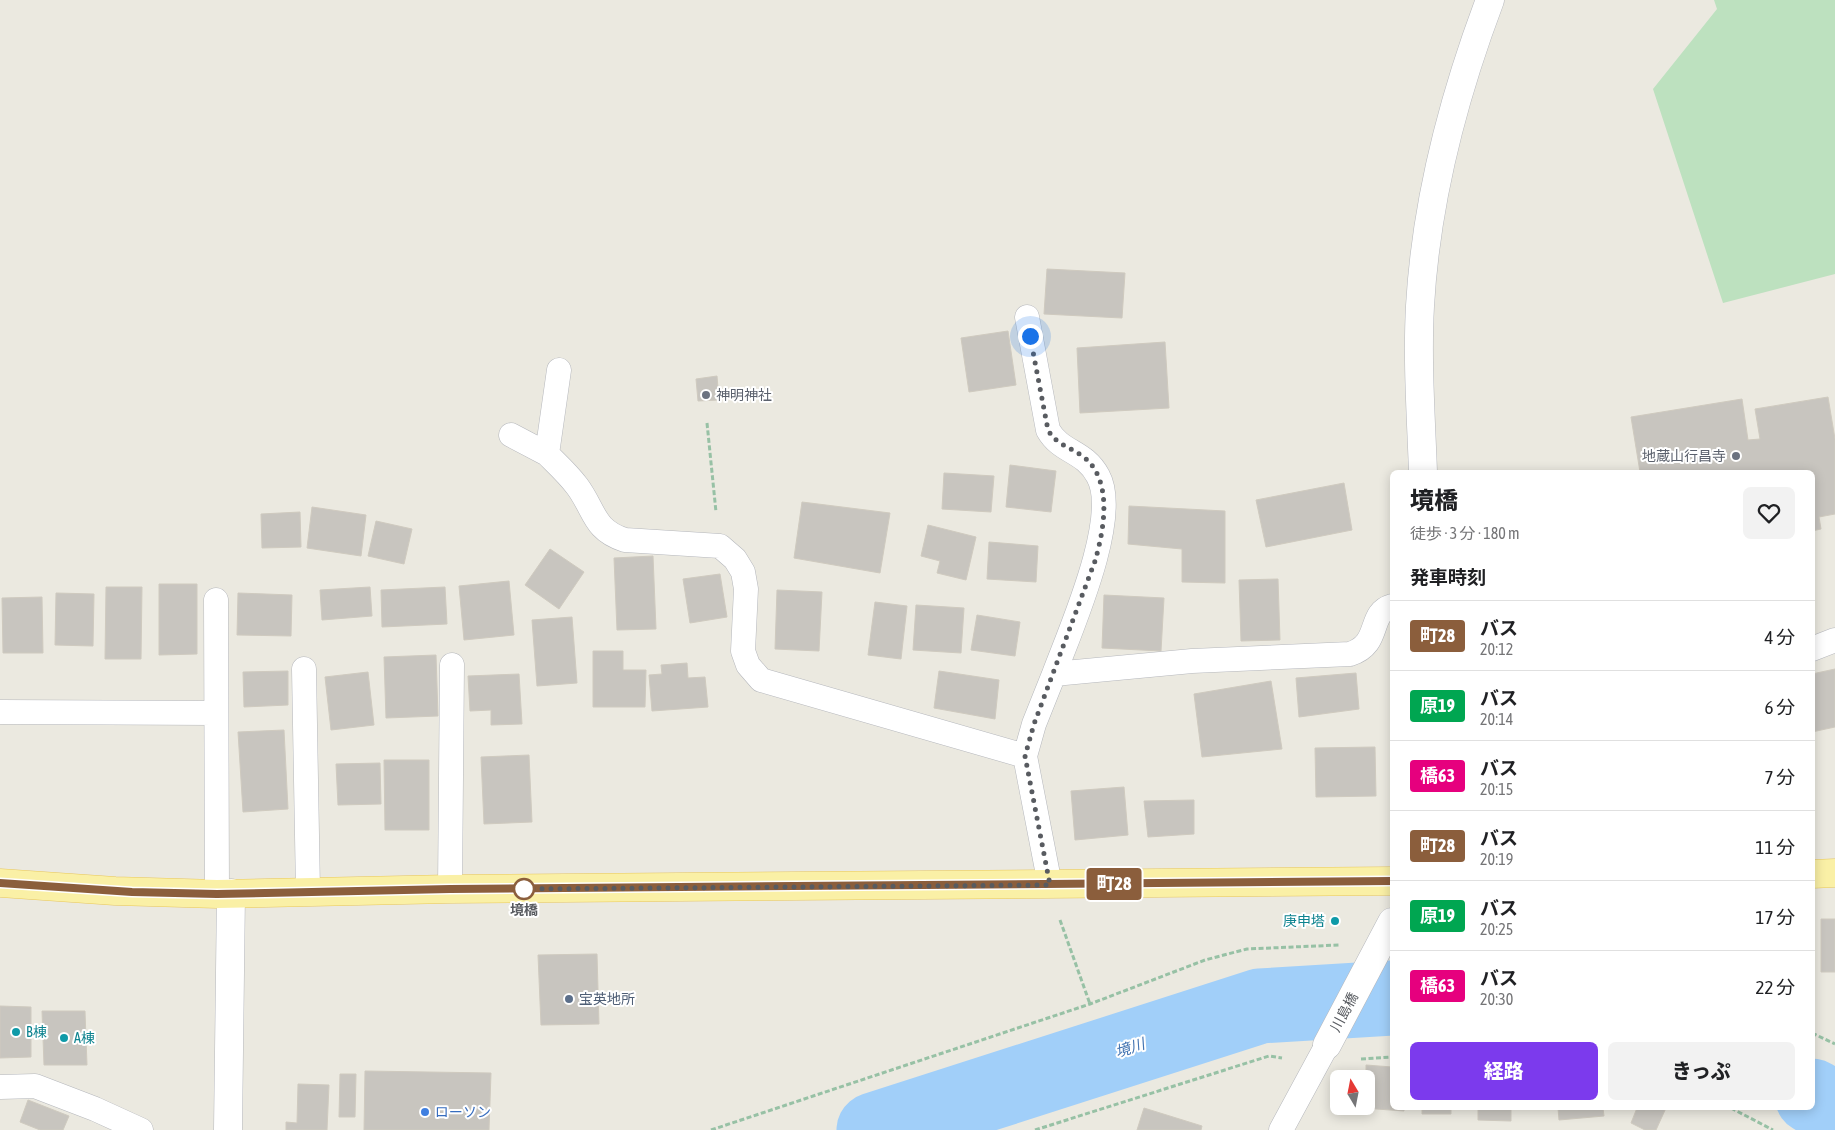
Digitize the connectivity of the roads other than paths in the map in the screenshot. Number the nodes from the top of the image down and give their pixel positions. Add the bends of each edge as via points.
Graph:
1 (1490, 0) edge
2 (1027, 317) dead end
3 (559, 370) dead end
4 (511, 435) dead end
5 (547, 454) junction
6 (1423, 470) edge
7 (216, 600) dead end
8 (1390, 607) edge
9 (1835, 640) edge
10 (1815, 648) edge
11 (452, 665) dead end
12 (304, 669) dead end
13 (1054, 674) junction
14 (0, 712) edge
15 (216, 713) junction
16 (1025, 756) junction
17 (1835, 873) edge
18 (1815, 874) edge
19 (1390, 881) edge
20 (0, 883) edge
21 (450, 889) junction
22 (308, 891) junction
23 (224, 894) junction
24 (1054, 898) junction
25 (1387, 933) edge
26 (1322, 1053) joint
27 (0, 1087) edge
28 (141, 1130) edge
29 (228, 1130) edge
30 (1281, 1130) edge

1 - 6 street via 1448,132 1423,271 1419,336
2 - 13 lane via 1048,430 1056,442 1085,458 1099,478 1103,491 1099,547
3 - 5 lane
4 - 5 lane
5 - 16 lane via 578,487 600,526 611,536 625,540 720,546 735,559 743,572 746,589 744,651 748,665 761,680
7 - 15 lane
8 - 13 lane via 1380,614 1367,645 1350,654 1192,662
9 - 10 lane
11 - 21 lane
12 - 22 lane
13 - 16 lane
14 - 15 lane
15 - 23 lane
16 - 24 lane
17 - 18 main road
19 - 24 main road
20 - 23 main road
21 - 22 main road
21 - 24 main road
22 - 23 main road
23 - 29 street
25 - 26 street, 川島橋
26 - 30 lane
27 - 28 lane via 35,1086

